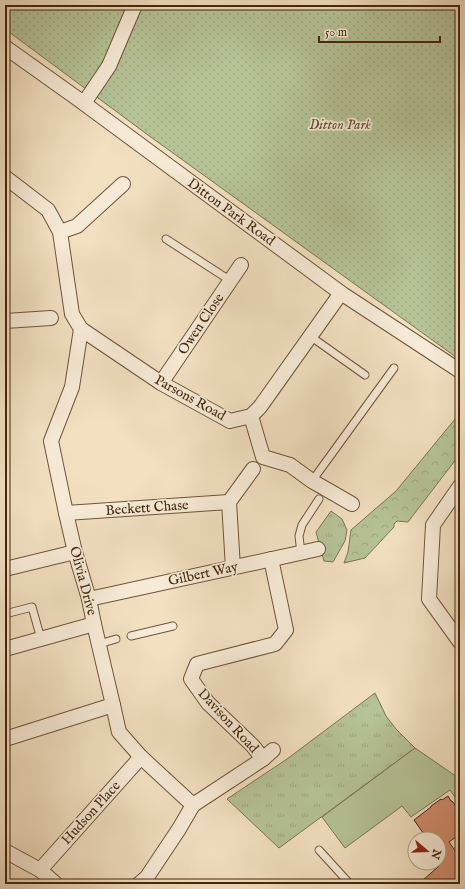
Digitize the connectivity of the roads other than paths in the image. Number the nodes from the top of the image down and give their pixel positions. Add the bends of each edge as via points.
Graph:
1 (135, 5) edge
2 (5, 47) edge
3 (84, 103) junction
4 (5, 177) edge
5 (123, 184) dead end
6 (60, 232) junction
7 (166, 239) dead end
8 (241, 265) dead end
9 (231, 281) junction
10 (341, 293) junction
11 (51, 318) dead end
12 (5, 321) edge
13 (81, 329) junction
14 (310, 336) junction
15 (394, 368) dead end
16 (460, 371) edge
17 (365, 374) dead end
18 (160, 383) junction
19 (251, 416) junction
20 (254, 469) dead end
21 (312, 481) junction
22 (460, 486) edge
23 (319, 499) dead end
24 (229, 502) junction
25 (352, 504) dead end
26 (66, 513) junction
27 (318, 549) dead end
28 (75, 552) junction
29 (301, 553) junction
30 (271, 559) junction
31 (233, 568) junction
32 (5, 569) edge
33 (89, 599) junction
34 (5, 614) edge
35 (94, 624) junction
36 (173, 626) dead end
37 (131, 636) dead end
38 (42, 639) junction
39 (116, 639) dead end
40 (460, 642) edge
41 (99, 644) junction
42 (5, 649) edge
43 (114, 705) junction
44 (5, 738) edge
45 (141, 757) junction
46 (193, 805) junction
47 (319, 850) dead end
48 (5, 851) edge
49 (40, 870) junction
50 (56, 884) edge
51 (139, 884) edge
52 (350, 884) edge

1 - 3 street via 109,66
2 - 3 street, Ditton Park Road
3 - 10 street, Ditton Park Road
4 - 6 street via 48,210
5 - 6 street via 77,226
6 - 13 street, Parsons Road via 72,314
7 - 9 lane
8 - 9 street, Owen Close
9 - 18 street, Owen Close
10 - 14 street
10 - 16 street, Ditton Park Road
11 - 12 street
13 - 18 street, Parsons Road
13 - 26 street, Olivia Drive via 72,387 51,441
14 - 17 lane
14 - 19 street
15 - 21 lane
18 - 19 street, Parsons Road via 230,421
19 - 21 street via 263,457 290,465
20 - 24 street
21 - 25 street
22 - 40 street via 433,525 429,599
23 - 29 lane via 302,525 299,536
24 - 26 street, Beckett Chase
24 - 31 street
26 - 28 street, Olivia Drive
27 - 29 street, Gilbert Way
28 - 32 street
28 - 33 street, Olivia Drive
29 - 30 street, Gilbert Way
30 - 31 street, Gilbert Way
30 - 46 street, Davison Road via 286,630 274,644 197,664 191,679 208,703 253,746 268,754
31 - 33 street, Gilbert Way
33 - 35 street, Olivia Drive
34 - 38 lane via 32,607
35 - 38 street
35 - 41 street, Olivia Drive
36 - 37 lane
38 - 42 street
39 - 41 lane
41 - 43 street, Olivia Drive
43 - 44 street
43 - 45 street, Olivia Drive via 119,732
45 - 46 street, Olivia Drive
45 - 49 street, Hudson Place
46 - 51 street via 148,877
47 - 52 lane
48 - 49 street
49 - 50 street

